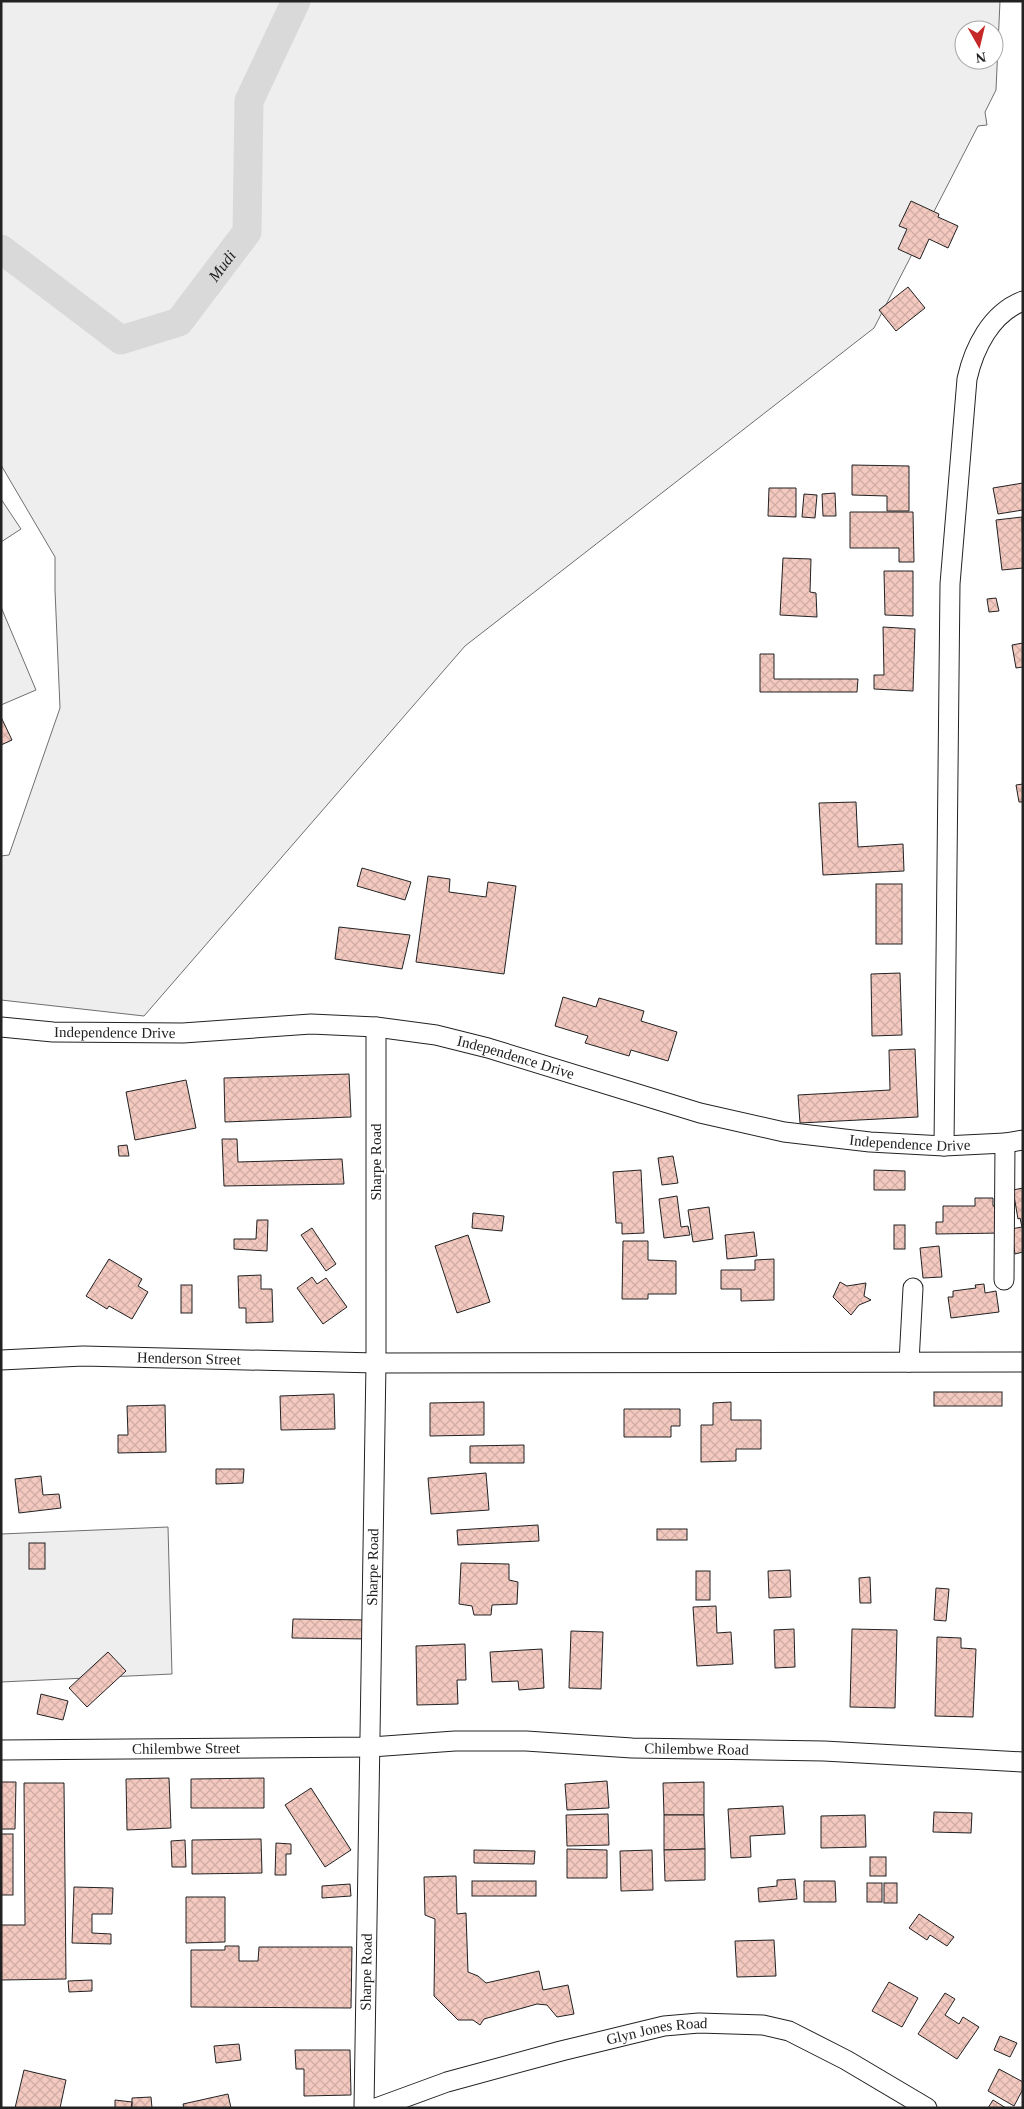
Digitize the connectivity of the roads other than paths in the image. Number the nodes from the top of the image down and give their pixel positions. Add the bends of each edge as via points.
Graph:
1 (1023, 301) edge
2 (1, 1027) edge
3 (376, 1027) junction
4 (1014, 1142) edge
5 (944, 1146) junction
6 (1004, 1280) dead end
7 (912, 1288) dead end
8 (1, 1360) edge
9 (909, 1362) junction
10 (1023, 1362) edge
11 (376, 1363) junction
12 (371, 1747) junction
13 (1, 1750) edge
14 (1023, 1762) edge
15 (364, 2108) edge
16 (376, 2108) edge
17 (927, 2108) edge

1 - 5 street via 1011,305 996,318 972,358 967,380 950,584
2 - 3 street, Independence Drive via 53,1032 183,1033 311,1024
3 - 5 street, Independence Drive via 436,1035 488,1048 700,1113 784,1132
3 - 11 street, Sharpe Road
4 - 5 street, Independence Drive
4 - 6 street
7 - 9 street
8 - 11 street, Henderson Street via 84,1356
9 - 10 street, Henderson Street
9 - 11 street, Henderson Street
11 - 12 street, Sharpe Road
12 - 13 street, Chilembwe Street
12 - 14 street, Chilembwe Road via 456,1741 526,1741 632,1748 824,1751
12 - 15 street, Sharpe Road
16 - 17 street, Glyn Jones Road via 447,2082 664,2026 737,2023 789,2031

